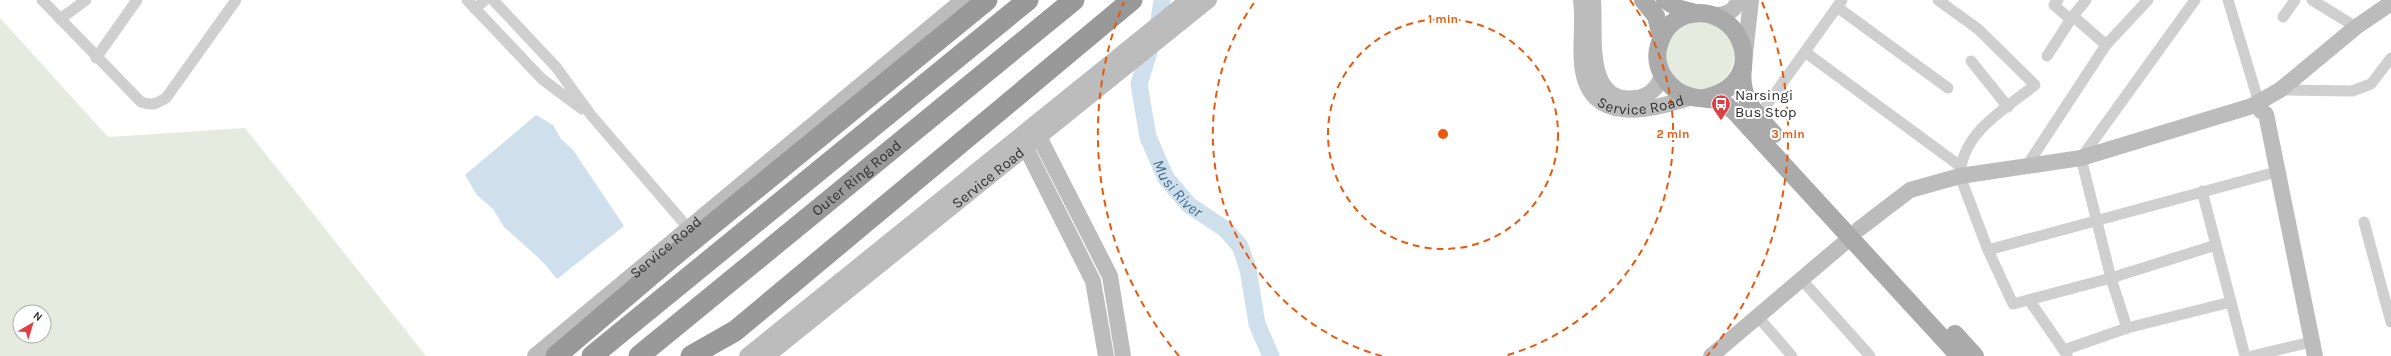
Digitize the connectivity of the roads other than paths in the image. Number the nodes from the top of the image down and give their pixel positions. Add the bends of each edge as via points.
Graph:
1 (42, 0) edge
2 (86, 0) edge
3 (137, 0) edge
4 (236, 0) edge
5 (467, 0) edge
6 (485, 0) edge
7 (493, 0) edge
8 (963, 0) edge
9 (987, 0) edge
10 (1074, 0) edge
11 (1132, 0) edge
12 (1188, 0) edge
13 (1209, 0) edge
14 (1581, 0) edge
15 (1593, 0) edge
16 (1665, 0) edge
17 (1738, 0) edge
18 (1751, 0) edge
19 (1938, 0) edge
20 (2058, 0) edge
21 (2086, 0) edge
22 (2148, 0) edge
23 (2228, 0) edge
24 (2295, 0) edge
25 (2312, 0) edge
26 (1645, 2) edge
27 (2191, 2) edge
28 (2391, 3) edge
29 (1023, 4) edge
30 (1840, 4) edge
31 (475, 9) junction
32 (1692, 12) junction
33 (1718, 15) junction
34 (2283, 17) dead end
35 (2072, 18) junction
36 (60, 19) junction
37 (2356, 27) junction
38 (1661, 36) junction
39 (2106, 45) junction
40 (1805, 52) junction
41 (2047, 56) dead end
42 (96, 58) junction
43 (2391, 58) edge
44 (1971, 61) dead end
45 (1743, 62) junction
46 (1662, 75) junction
47 (1948, 88) dead end
48 (2280, 90) junction
49 (1698, 98) junction
50 (1071, 103) junction
51 (2008, 107) junction
52 (2260, 107) junction
53 (591, 115) junction
54 (1758, 116) junction
55 (1039, 137) junction
56 (1026, 148) junction
57 (2081, 158) junction
58 (2028, 164) junction
59 (1960, 171) junction
60 (2272, 173) junction
61 (2202, 191) junction
62 (2097, 220) junction
63 (2364, 222) dead end
64 (689, 229) junction
65 (1855, 233) junction
66 (2216, 245) junction
67 (1988, 250) junction
68 (2111, 278) junction
69 (1802, 280) junction
70 (2029, 300) junction
71 (2230, 302) junction
72 (1758, 317) junction
73 (2391, 322) edge
74 (2127, 328) junction
75 (2308, 350) edge
76 (2066, 353) edge
77 (534, 356) edge
78 (556, 356) edge
79 (592, 356) edge
80 (638, 356) edge
81 (691, 356) edge
82 (746, 356) edge
83 (767, 356) edge
84 (1106, 356) edge
85 (1123, 356) edge
86 (1711, 356) edge
87 (1792, 356) edge
88 (1870, 356) edge
89 (1960, 356) edge
90 (1975, 356) edge
91 (2245, 356) edge
92 (2252, 356) edge

1 - 36 street
2 - 36 street
3 - 42 street
4 - 42 street via 166,98 155,105 141,102
5 - 31 street
6 - 31 street
7 - 53 street via 556,67
8 - 64 main road, Service Road
9 - 78 highway via 670,259
10 - 80 highway, Outer Ring Road
11 - 81 highway via 735,331
12 - 50 main road, Service Road
13 - 50 main road, Service Road
14 - 49 main road, Service Road via 1584,74 1593,94 1601,101 1614,108 1629,111
15 - 46 main road, Service Road via 1595,62 1601,82 1607,90 1623,98 1641,97 1656,89
16 - 32 main road via 1680,9
17 - 33 main road via 1727,14
18 - 45 main road
19 - 51 street via 1978,29 2035,85
20 - 35 street via 2054,5
21 - 35 street
22 - 39 street
23 - 52 street
24 - 34 street
25 - 37 street
26 - 38 main road via 1658,21
27 - 57 street
28 - 37 main road
29 - 79 highway, Outer Ring Road
30 - 40 street
30 - 47 street
31 - 53 street via 542,79
32 - 33 main road
32 - 38 main road via 1674,21
33 - 45 main road via 1732,25 1741,39
35 - 39 street
35 - 41 street
36 - 42 street
37 - 48 main road
38 - 46 main road via 1658,63
39 - 58 street
40 - 54 street
40 - 59 street
43 - 48 street via 2371,84 2352,91
44 - 51 street
45 - 49 main road via 1737,80 1728,89 1716,96
45 - 54 main road via 1741,83 1747,101
46 - 49 main road via 1670,86 1680,93
48 - 52 main road
49 - 65 main road via 1719,101 1734,111
50 - 55 main road, Service Road
50 - 82 main road, Service Road
51 - 59 street via 1980,128 1964,150
52 - 57 main road
52 - 60 main road via 2259,115
53 - 64 street
54 - 65 main road
55 - 56 main road, Service Road
55 - 85 main road via 1110,276
56 - 83 main road, Service Road
56 - 84 main road via 1093,281
57 - 58 main road
57 - 62 street
58 - 59 main road
59 - 65 main road via 1910,190
59 - 67 street
60 - 61 street
60 - 75 main road
61 - 62 street
61 - 66 street
62 - 67 street
62 - 68 street
63 - 73 street
64 - 77 main road, Service Road
65 - 69 main road
65 - 89 main road
65 - 90 main road
66 - 68 street
66 - 71 street
67 - 70 street via 2013,304
68 - 70 street
68 - 74 street
69 - 72 main road
69 - 88 street
70 - 76 street
71 - 74 street
71 - 91 street
72 - 86 main road
72 - 87 street
74 - 76 street
75 - 92 street

